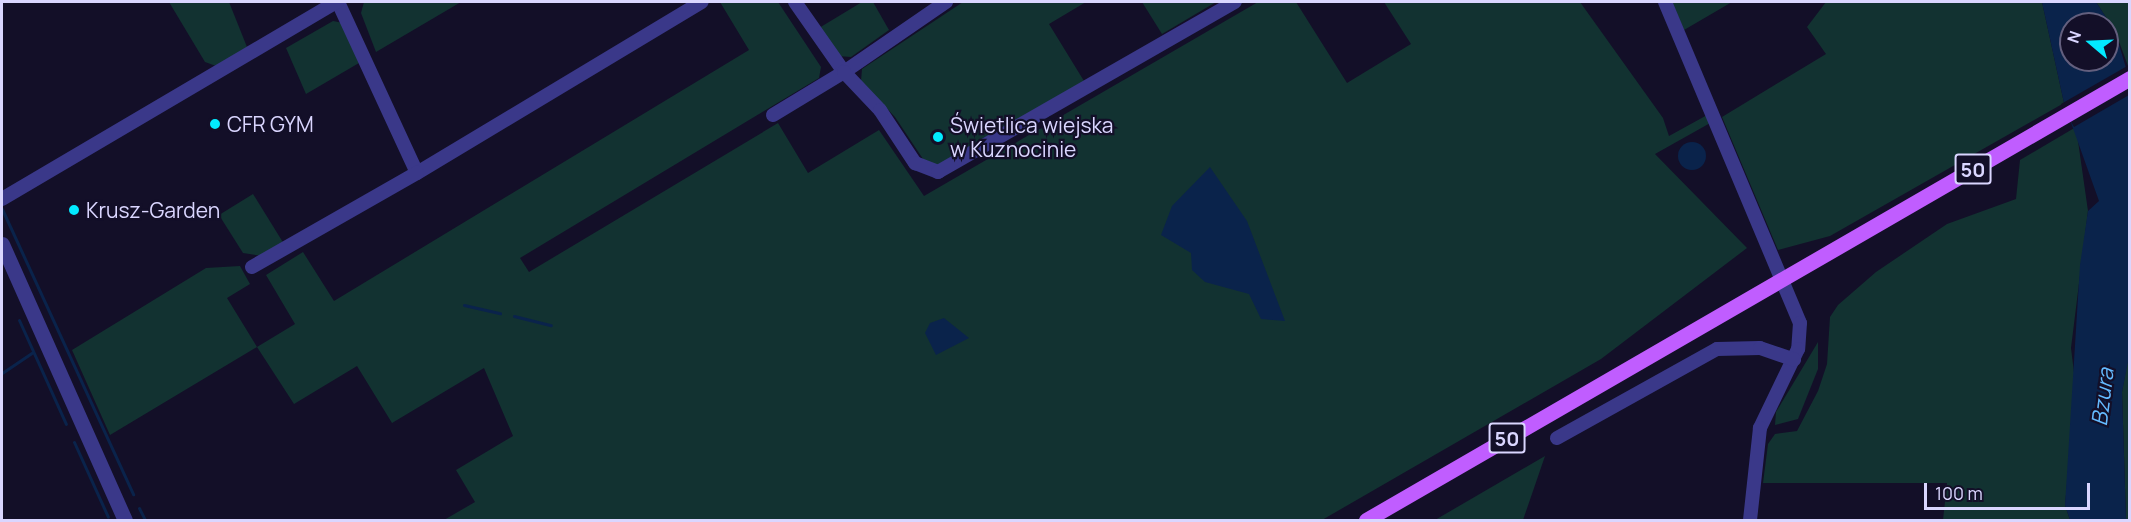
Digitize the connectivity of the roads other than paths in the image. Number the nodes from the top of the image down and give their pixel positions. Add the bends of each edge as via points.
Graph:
1 (337, 2) edge
2 (702, 2) edge
3 (795, 2) edge
4 (946, 2) edge
5 (1235, 2) edge
6 (1665, 2) edge
7 (844, 72) junction
8 (2130, 78) edge
9 (773, 115) dead end
10 (417, 173) junction
11 (2, 199) edge
12 (2, 244) edge
13 (252, 267) dead end
14 (1783, 278) junction
15 (1794, 360) junction
16 (1557, 438) dead end
17 (125, 520) edge
18 (1366, 520) edge
19 (1750, 520) edge

1 - 10 street
1 - 11 street
2 - 10 street
3 - 7 street
4 - 7 street
5 - 7 street via 938,172 915,163 879,110
6 - 14 street
7 - 9 street
8 - 14 main road, 50
10 - 13 street
12 - 17 street
14 - 15 street via 1800,323
14 - 18 main road, 50
15 - 16 street via 1751,347 1708,352
15 - 19 street via 1760,428

